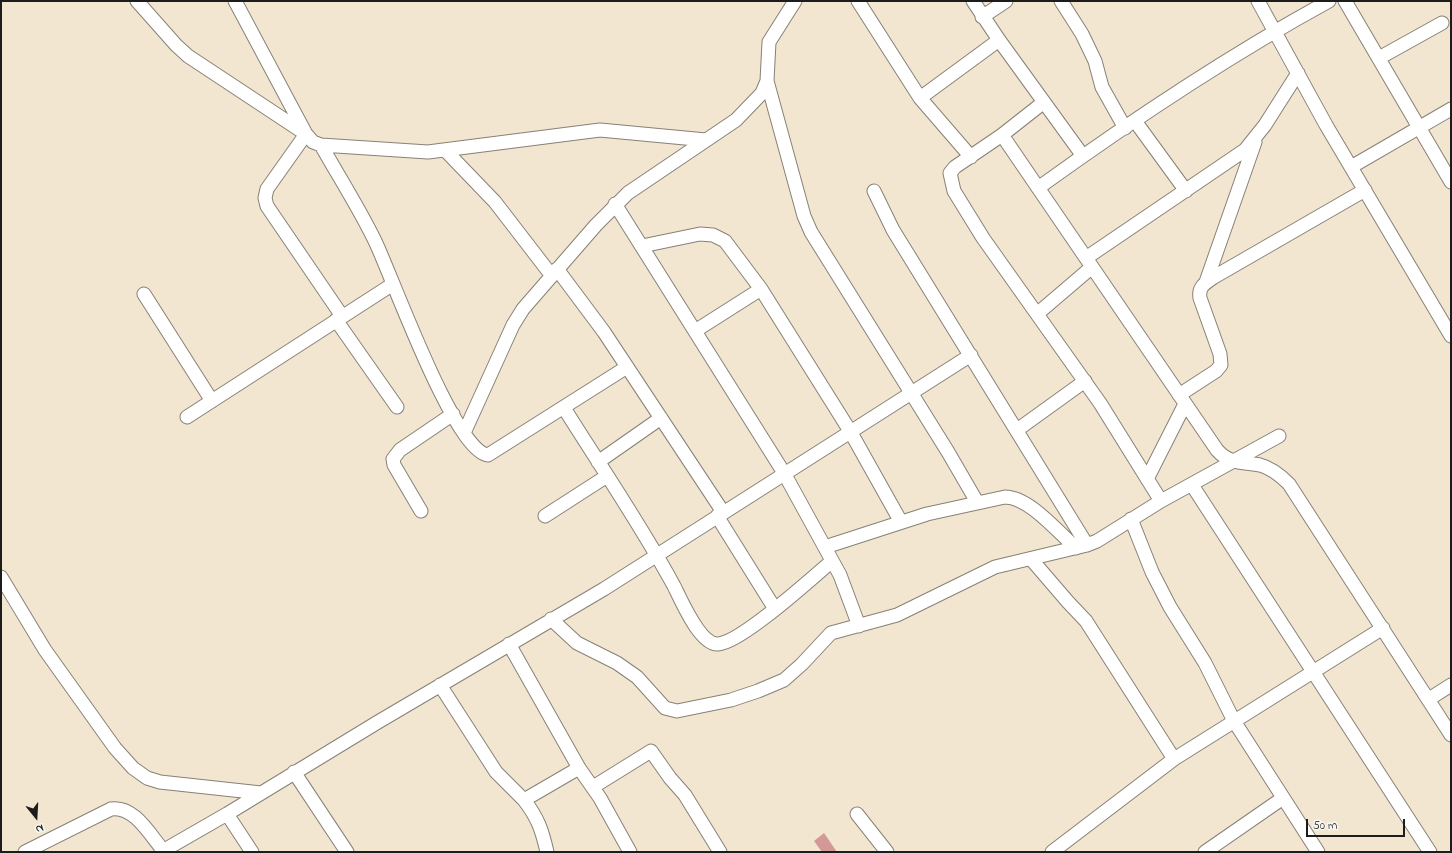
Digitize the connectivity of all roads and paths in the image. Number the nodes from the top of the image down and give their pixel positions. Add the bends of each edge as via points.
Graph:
1 (137, 1) edge
2 (235, 1) edge
3 (794, 1) edge
4 (858, 1) edge
5 (973, 1) edge
6 (1006, 1) edge
7 (1061, 1) edge
8 (1258, 1) edge
9 (1328, 1) edge
10 (1345, 1) edge
11 (982, 17) junction
12 (1442, 23) dead end
13 (1274, 31) junction
14 (999, 40) junction
15 (1379, 58) junction
16 (1298, 73) junction
17 (767, 81) junction
18 (920, 98) junction
19 (1044, 102) junction
20 (1451, 109) edge
21 (1130, 124) junction
22 (1419, 127) junction
23 (306, 134) junction
24 (1002, 135) junction
25 (1257, 137) junction
26 (706, 140) junction
27 (321, 145) junction
28 (445, 150) junction
29 (1083, 156) junction
30 (971, 157) junction
31 (1351, 167) junction
32 (1451, 182) edge
33 (1038, 188) junction
34 (1365, 190) junction
35 (874, 191) dead end
36 (1186, 191) junction
37 (615, 204) junction
38 (642, 246) junction
39 (1089, 262) junction
40 (554, 273) junction
41 (1206, 282) junction
42 (393, 284) junction
43 (760, 289) junction
44 (144, 294) dead end
45 (1037, 314) junction
46 (339, 318) junction
47 (695, 331) junction
48 (1451, 336) edge
49 (971, 356) junction
50 (627, 367) junction
51 (1085, 381) junction
52 (911, 393) junction
53 (1182, 399) junction
54 (212, 400) junction
55 (397, 407) dead end
56 (564, 408) junction
57 (453, 414) junction
58 (187, 417) dead end
59 (661, 418) junction
60 (1017, 430) junction
61 (850, 431) junction
62 (464, 433) junction
63 (1279, 436) dead end
64 (598, 462) junction
65 (1233, 462) junction
66 (784, 473) junction
67 (607, 476) junction
68 (1147, 479) junction
69 (1192, 485) junction
70 (1161, 501) junction
71 (977, 502) junction
72 (421, 511) dead end
73 (720, 514) junction
74 (545, 516) dead end
75 (1131, 519) junction
76 (901, 522) junction
77 (1082, 546) junction
78 (825, 547) junction
79 (657, 554) junction
80 (1031, 559) junction
81 (832, 561) junction
82 (1, 577) edge
83 (775, 609) junction
84 (551, 619) junction
85 (859, 626) junction
86 (1383, 628) junction
87 (509, 644) junction
88 (1313, 673) junction
89 (440, 685) junction
90 (1451, 685) edge
91 (1429, 699) junction
92 (1234, 721) junction
93 (1451, 735) edge
94 (1174, 759) junction
95 (578, 768) junction
96 (294, 772) junction
97 (594, 787) junction
98 (261, 793) junction
99 (1284, 798) junction
100 (524, 800) junction
101 (227, 814) junction
102 (858, 814) dead end
103 (162, 851) edge
104 (25, 852) edge
105 (252, 852) edge
106 (347, 852) edge
107 (547, 852) edge
108 (630, 852) edge
109 (720, 852) edge
110 (886, 852) edge
111 (1052, 852) edge
112 (1205, 852) edge
113 (1318, 852) edge
114 (1430, 852) edge

1 - 23 street via 188,56
2 - 23 street
3 - 17 street via 769,42
4 - 18 street
5 - 11 street
6 - 11 street
7 - 21 street via 1082,34 1095,61 1102,87
8 - 13 street
9 - 13 street
10 - 15 street
11 - 14 street
12 - 15 street
13 - 16 street
13 - 21 street
14 - 18 street
14 - 19 street
15 - 22 street
16 - 25 street
16 - 31 street
17 - 26 street via 762,93 747,109
17 - 52 street via 804,216 811,232
18 - 30 street
19 - 24 street
19 - 29 street
20 - 22 street
21 - 29 street
21 - 36 street
22 - 31 street
22 - 32 street
23 - 27 street via 313,142
23 - 46 street via 267,189 265,198
24 - 30 street
24 - 33 street
25 - 36 street via 1245,150
25 - 41 street
26 - 28 street via 600,130
26 - 37 street
27 - 28 street via 416,152
27 - 42 street via 375,241
28 - 40 street via 495,202
29 - 33 street
30 - 45 street via 950,173 954,191 983,238
31 - 34 street
33 - 39 street
34 - 41 street
34 - 48 street
35 - 49 street via 893,230
36 - 39 street
37 - 38 street
37 - 40 street
38 - 43 street via 700,234 713,235 725,241
38 - 47 street
39 - 45 street
39 - 53 street
40 - 50 street via 604,332
40 - 62 street via 523,309 513,325
41 - 53 street via 1199,292 1220,354 1221,366
42 - 46 street
42 - 57 street via 419,349
43 - 47 street
43 - 61 street
44 - 54 street
45 - 51 street
46 - 54 street
46 - 55 street
47 - 66 street
49 - 52 street
49 - 60 street
50 - 56 street
50 - 59 street
51 - 60 street
51 - 68 street
52 - 61 street
52 - 71 street
53 - 65 street via 1217,450
53 - 68 street
54 - 58 street
56 - 62 street via 488,455 476,449
56 - 64 street
57 - 62 street
57 - 72 street via 400,450 393,459
59 - 64 street
59 - 73 street
60 - 77 street
61 - 66 street
61 - 76 street
63 - 65 street
64 - 67 street
65 - 69 street
65 - 86 street via 1261,465 1276,472 1289,484
66 - 73 street
66 - 78 street
67 - 74 street
67 - 79 street
68 - 70 street
69 - 70 street
69 - 88 street
70 - 75 street
71 - 76 street
71 - 77 street via 1013,497
73 - 79 street
73 - 83 street
75 - 77 street via 1097,541
75 - 92 street via 1166,600 1205,663
76 - 78 street
77 - 80 street
78 - 81 street
79 - 83 street via 692,621 710,642 716,644 730,640
79 - 84 street
80 - 85 street via 995,567 897,615
80 - 94 street via 1086,621
81 - 83 street
81 - 85 street via 840,575
82 - 98 street via 45,650 115,748 133,768 147,778 160,782
84 - 85 street via 577,643 617,663 637,677 665,708 678,711 731,700 784,680 831,633
84 - 87 street
86 - 88 street
86 - 91 street
87 - 89 street
87 - 95 street
88 - 92 street
88 - 114 street
89 - 96 street
89 - 100 street via 496,772
90 - 91 street
91 - 93 street
92 - 94 street
92 - 99 street
94 - 111 street
95 - 97 street
95 - 100 street
96 - 98 street
96 - 106 street
97 - 108 street
97 - 109 street via 651,751 685,795
98 - 101 street
99 - 112 street
99 - 113 street
100 - 107 street via 542,830
101 - 103 street
101 - 105 street
102 - 110 street
103 - 104 street via 135,817 127,810 118,808 111,809

